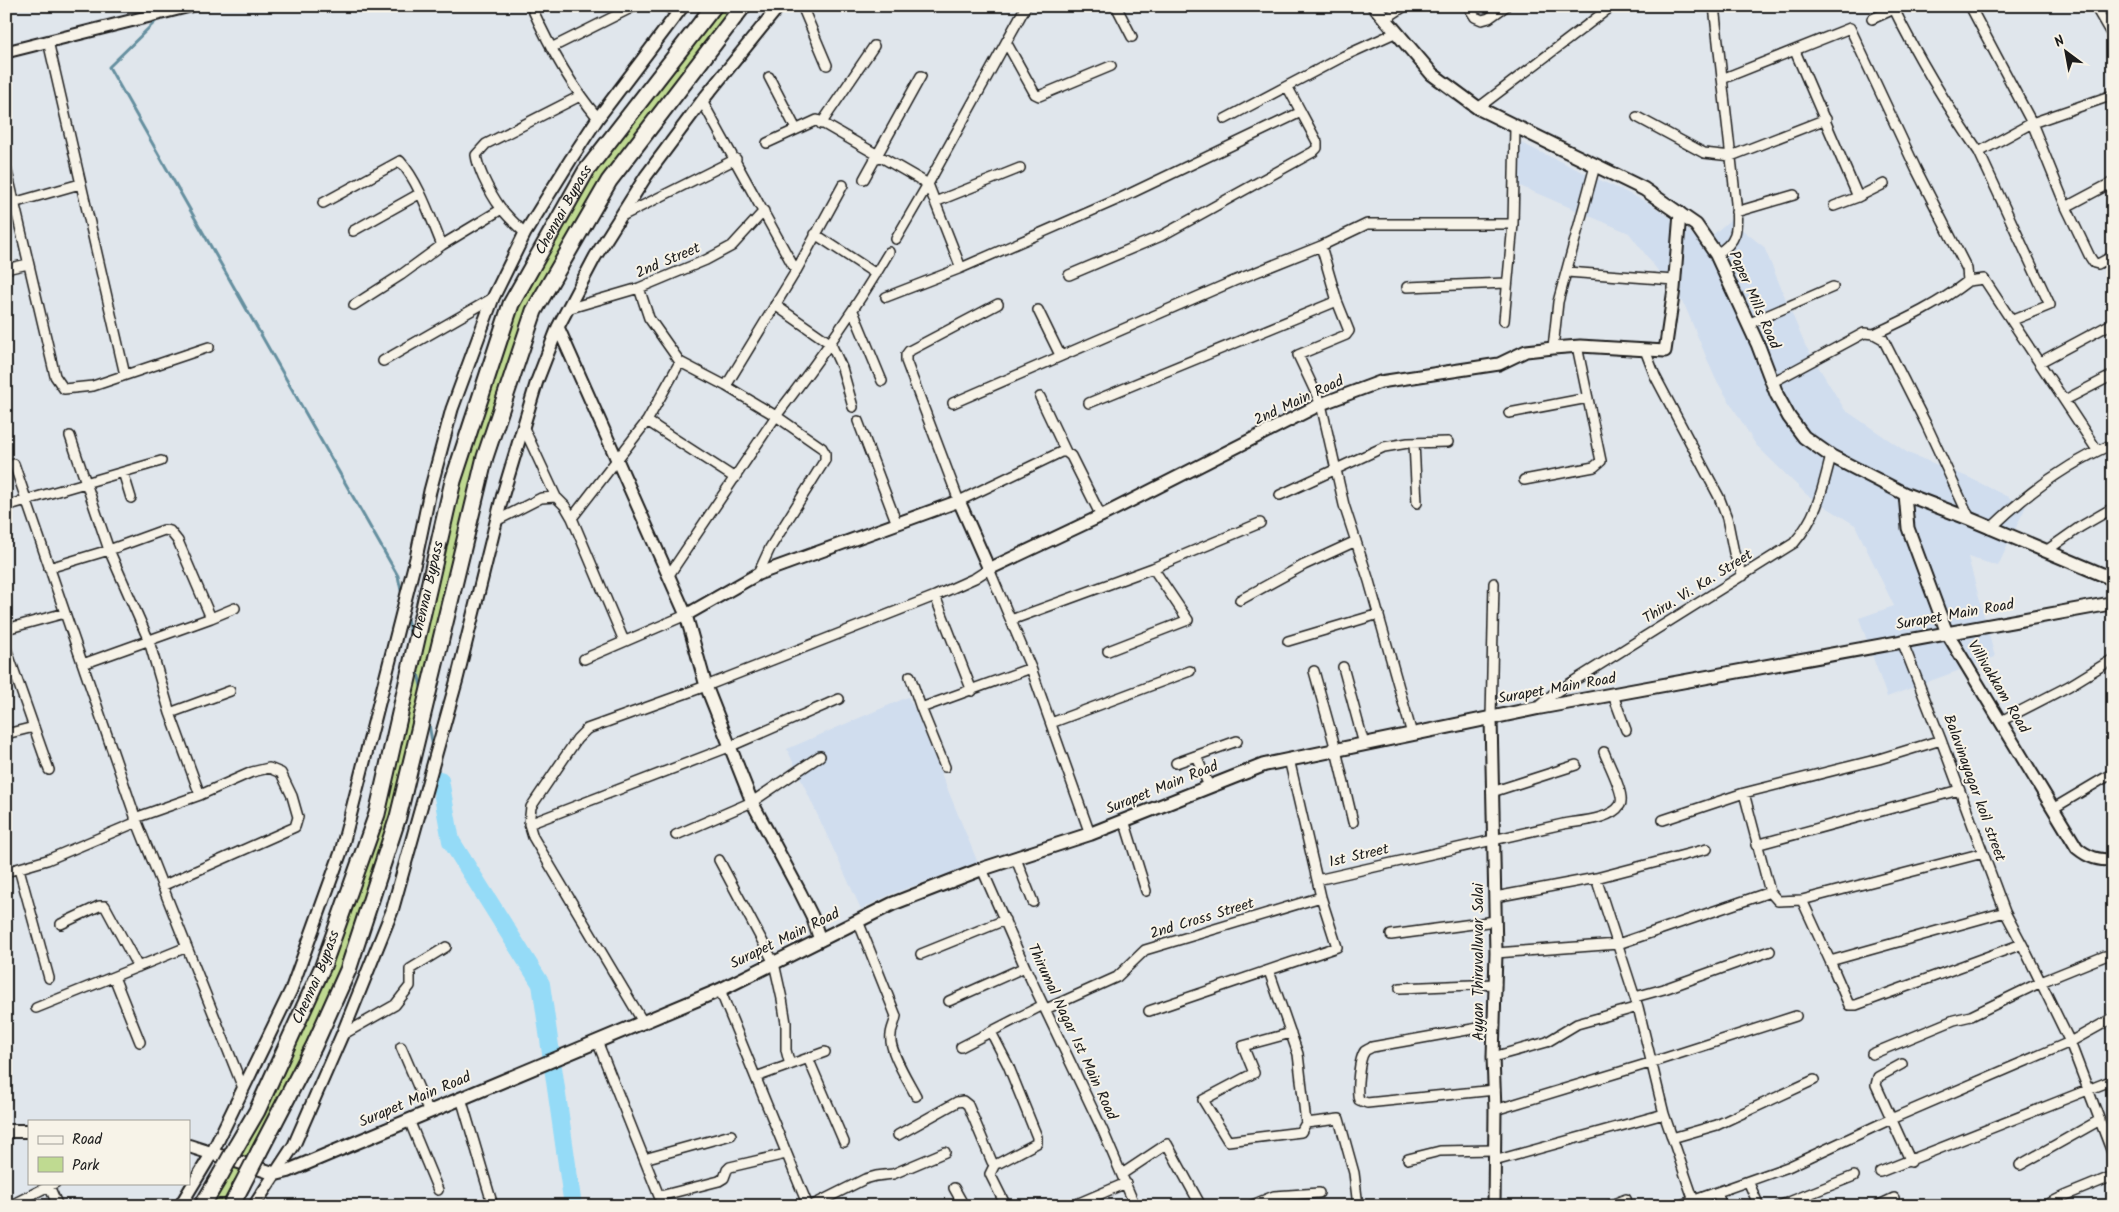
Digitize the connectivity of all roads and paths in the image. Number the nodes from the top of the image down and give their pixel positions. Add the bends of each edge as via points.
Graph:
1 (531, 6) edge
2 (635, 6) edge
3 (665, 6) edge
4 (714, 6) edge
5 (743, 6) edge
6 (779, 6) edge
7 (802, 6) edge
8 (1026, 6) edge
9 (1116, 6) edge
10 (1374, 6) edge
11 (1405, 6) edge
12 (1468, 6) edge
13 (1506, 6) edge
14 (1612, 6) edge
15 (1714, 6) edge
16 (1970, 6) edge
17 (2095, 6) edge
18 (185, 7) edge
19 (1897, 8) edge
20 (680, 9) edge
21 (1385, 19) junction
22 (1872, 19) dead end
23 (1397, 32) junction
24 (1132, 37) dead end
25 (2113, 37) edge
26 (48, 41) junction
27 (1006, 42) junction
28 (874, 46) dead end
29 (551, 48) junction
30 (1795, 51) junction
31 (6, 52) edge
32 (827, 65) dead end
33 (1111, 66) dead end
34 (921, 76) dead end
35 (769, 77) dead end
36 (1722, 80) junction
37 (1287, 86) junction
38 (2113, 95) edge
39 (580, 96) junction
40 (702, 101) junction
41 (1478, 108) junction
42 (1301, 112) junction
43 (598, 118) junction
44 (1637, 118) dead end
45 (1225, 119) dead end
46 (1826, 119) junction
47 (2032, 123) junction
48 (821, 124) junction
49 (1515, 127) junction
50 (796, 129) junction
51 (767, 143) dead end
52 (1979, 152) junction
53 (877, 154) junction
54 (1731, 156) junction
55 (736, 159) junction
56 (1595, 166) junction
57 (6, 167) edge
58 (1020, 168) dead end
59 (864, 179) dead end
60 (2113, 182) edge
61 (80, 184) junction
62 (928, 184) junction
63 (1884, 184) dead end
64 (843, 185) dead end
65 (419, 194) junction
66 (1794, 195) dead end
67 (1858, 197) junction
68 (935, 202) junction
69 (323, 203) dead end
70 (10, 204) edge
71 (1834, 206) dead end
72 (2066, 207) junction
73 (500, 210) junction
74 (764, 211) junction
75 (1736, 212) junction
76 (1680, 213) junction
77 (620, 218) junction
78 (1513, 224) junction
79 (353, 231) dead end
80 (526, 233) junction
81 (816, 234) junction
82 (896, 239) dead end
83 (442, 245) junction
84 (1321, 246) junction
85 (889, 252) dead end
86 (1716, 254) junction
87 (2113, 256) edge
88 (28, 264) junction
89 (961, 268) junction
90 (6, 269) edge
91 (1967, 269) junction
92 (796, 271) junction
93 (1568, 272) junction
94 (876, 274) junction
95 (1069, 275) dead end
96 (1984, 279) junction
97 (1674, 280) junction
98 (1968, 281) junction
99 (1506, 283) junction
100 (1407, 286) dead end
101 (1833, 287) dead end
102 (639, 288) junction
103 (886, 297) dead end
104 (493, 298) junction
105 (1337, 301) junction
106 (998, 304) dead end
107 (354, 305) dead end
108 (775, 305) junction
109 (567, 309) junction
110 (1038, 310) dead end
111 (853, 311) junction
112 (2013, 320) junction
113 (1504, 321) dead end
114 (2113, 323) edge
115 (1748, 324) junction
116 (558, 327) junction
117 (1874, 334) junction
118 (832, 344) junction
119 (1577, 346) junction
120 (209, 347) dead end
121 (1553, 348) junction
122 (1645, 350) junction
123 (1060, 355) junction
124 (382, 361) dead end
125 (680, 362) junction
126 (2040, 362) junction
127 (125, 375) junction
128 (2113, 375) edge
129 (882, 381) dead end
130 (1771, 384) junction
131 (726, 386) junction
132 (1040, 397) dead end
133 (1588, 398) junction
134 (2065, 400) junction
135 (953, 403) dead end
136 (1089, 403) dead end
137 (1320, 404) junction
138 (853, 406) dead end
139 (1509, 413) dead end
140 (776, 416) junction
141 (647, 421) junction
142 (858, 421) dead end
143 (524, 426) junction
144 (70, 436) dead end
145 (1448, 442) dead end
146 (1414, 443) junction
147 (2113, 444) edge
148 (2097, 450) junction
149 (1066, 452) junction
150 (1830, 456) junction
151 (617, 459) junction
152 (161, 461) dead end
153 (14, 464) dead end
154 (1337, 470) junction
155 (123, 472) junction
156 (735, 478) junction
157 (1524, 480) dead end
158 (87, 482) junction
159 (1905, 494) junction
160 (1280, 496) dead end
161 (556, 497) junction
162 (131, 498) dead end
163 (959, 501) junction
164 (26, 502) junction
165 (1417, 503) dead end
166 (6, 506) edge
167 (2113, 508) edge
168 (1101, 516) junction
169 (572, 518) junction
170 (1970, 519) junction
171 (496, 521) junction
172 (1260, 523) dead end
173 (897, 524) junction
174 (1990, 529) junction
175 (1356, 542) junction
176 (110, 550) junction
177 (2046, 551) junction
178 (49, 568) junction
179 (1153, 568) junction
180 (989, 569) junction
181 (758, 574) junction
182 (669, 575) junction
183 (1743, 576) junction
184 (2113, 580) edge
185 (1494, 583) dead end
186 (935, 596) junction
187 (1240, 600) dead end
188 (2113, 604) edge
189 (235, 608) dead end
190 (65, 613) junction
191 (1379, 614) junction
192 (686, 615) junction
193 (211, 618) junction
194 (1012, 620) junction
195 (6, 629) edge
196 (1947, 632) junction
197 (149, 641) junction
198 (624, 641) junction
199 (1288, 641) dead end
200 (1902, 641) junction
201 (6, 648) edge
202 (1108, 651) dead end
203 (584, 659) dead end
204 (2113, 659) edge
205 (83, 664) junction
206 (1344, 667) dead end
207 (1031, 668) junction
208 (1190, 671) dead end
209 (1314, 671) dead end
210 (910, 676) dead end
211 (706, 686) junction
212 (230, 691) dead end
213 (972, 691) junction
214 (1613, 695) junction
215 (839, 699) dead end
216 (921, 708) junction
217 (1538, 708) junction
218 (170, 713) junction
219 (1491, 718) junction
220 (2001, 721) junction
221 (1051, 724) junction
222 (34, 727) junction
223 (1626, 730) dead end
224 (6, 734) edge
225 (1412, 734) junction
226 (1942, 740) junction
227 (1237, 741) dead end
228 (1364, 744) junction
229 (729, 747) junction
230 (1336, 750) junction
231 (1604, 752) dead end
232 (820, 756) dead end
233 (1196, 756) junction
234 (1289, 759) junction
235 (1176, 763) dead end
236 (1576, 765) dead end
237 (945, 767) dead end
238 (49, 770) dead end
239 (2113, 772) edge
240 (1209, 786) junction
241 (1959, 790) junction
242 (1492, 792) junction
243 (1744, 793) junction
244 (200, 795) junction
245 (752, 802) junction
246 (2054, 808) junction
247 (136, 820) junction
248 (1124, 820) junction
249 (1663, 820) dead end
250 (1354, 822) dead end
251 (529, 824) junction
252 (1090, 834) junction
253 (676, 836) dead end
254 (1494, 839) junction
255 (1756, 845) junction
256 (1708, 849) dead end
257 (1983, 853) junction
258 (719, 860) dead end
259 (1016, 860) junction
260 (2113, 860) edge
261 (19, 869) junction
262 (982, 869) junction
263 (6, 872) edge
264 (1596, 878) junction
265 (1317, 880) junction
266 (162, 886) junction
267 (1146, 890) dead end
268 (1770, 892) junction
269 (1321, 897) junction
270 (1495, 897) junction
271 (1802, 900) junction
272 (1032, 902) dead end
273 (2005, 912) junction
274 (1005, 920) junction
275 (858, 921) junction
276 (1495, 921) junction
277 (61, 924) dead end
278 (1391, 935) dead end
279 (820, 940) junction
280 (1618, 944) junction
281 (2022, 944) junction
282 (187, 947) junction
283 (446, 947) dead end
284 (1770, 951) dead end
285 (1496, 953) junction
286 (921, 954) dead end
287 (2105, 956) dead end
288 (1830, 961) junction
289 (774, 963) junction
290 (138, 967) junction
291 (1025, 967) junction
292 (1269, 971) junction
293 (114, 977) junction
294 (48, 978) dead end
295 (2041, 982) junction
296 (1496, 984) junction
297 (1400, 988) dead end
298 (720, 990) junction
299 (1635, 997) junction
300 (948, 1001) dead end
301 (1044, 1007) junction
302 (1638, 1007) junction
303 (36, 1008) dead end
304 (1149, 1011) dead end
305 (1796, 1016) dead end
306 (2113, 1018) edge
307 (643, 1022) junction
308 (1495, 1025) junction
309 (991, 1032) junction
310 (1290, 1033) junction
311 (342, 1035) junction
312 (598, 1041) junction
313 (140, 1042) dead end
314 (2070, 1042) junction
315 (401, 1047) dead end
316 (960, 1048) dead end
317 (825, 1052) dead end
318 (1872, 1054) dead end
319 (1493, 1057) junction
320 (808, 1058) junction
321 (1653, 1062) junction
322 (1902, 1064) dead end
323 (790, 1065) junction
324 (756, 1077) junction
325 (1814, 1080) dead end
326 (2113, 1080) edge
327 (243, 1088) junction
328 (2087, 1089) junction
329 (1495, 1090) junction
330 (916, 1096) dead end
331 (461, 1098) junction
332 (1495, 1110) junction
333 (429, 1112) junction
334 (1664, 1114) junction
335 (1891, 1119) junction
336 (409, 1120) junction
337 (2100, 1120) junction
338 (1306, 1123) junction
339 (6, 1131) edge
340 (28, 1131) edge
341 (731, 1135) dead end
342 (898, 1135) dead end
343 (1672, 1138) junction
344 (844, 1142) dead end
345 (190, 1146) edge
346 (945, 1152) dead end
347 (216, 1154) junction
348 (786, 1154) junction
349 (2113, 1155) edge
350 (1493, 1156) junction
351 (644, 1159) junction
352 (1408, 1159) dead end
353 (1911, 1162) junction
354 (995, 1164) junction
355 (2020, 1165) dead end
356 (1880, 1172) dead end
357 (273, 1174) junction
358 (1854, 1176) dead end
359 (2113, 1176) edge
360 (1124, 1178) junction
361 (1748, 1181) junction
362 (52, 1185) edge
363 (954, 1188) dead end
364 (438, 1190) dead end
365 (1717, 1192) junction
366 (1319, 1193) dead end
367 (660, 1196) junction
368 (1894, 1198) dead end
369 (1694, 1201) junction
370 (9, 1206) edge
371 (58, 1206) edge
372 (180, 1206) edge
373 (202, 1206) edge
374 (231, 1206) edge
375 (254, 1206) edge
376 (493, 1206) edge
377 (663, 1206) edge
378 (810, 1206) edge
379 (964, 1206) edge
380 (1006, 1206) edge
381 (1072, 1206) edge
382 (1135, 1206) edge
383 (1201, 1206) edge
384 (1250, 1206) edge
385 (1358, 1206) edge
386 (1494, 1206) edge
387 (1608, 1206) edge
388 (1628, 1206) edge
389 (1678, 1206) edge
390 (1722, 1206) edge
391 (1759, 1206) edge
392 (1779, 1206) edge
393 (1877, 1206) edge
394 (2044, 1206) edge

1 - 29 street
2 - 29 street
3 - 20 street
4 - 373 highway, Chennai Bypass, bridge via 586,170 511,304 453,481 377,814 323,966 257,1111
5 - 374 highway, Chennai Bypass, bridge via 609,181 534,310 485,457 398,817 348,970 314,1046
6 - 40 street
7 - 32 street
8 - 27 street
9 - 24 street
10 - 21 main road, Paper Mills Road
11 - 21 street
12 - 13 street via 1475,17 1482,20
14 - 41 street
15 - 36 street
16 - 47 street
17 - 25 street
18 - 26 street
19 - 22 street
19 - 52 street via 1920,60
20 - 43 street
21 - 23 main road, Paper Mills Road
23 - 37 street
23 - 41 main road, Paper Mills Road via 1432,74
26 - 31 street
26 - 61 street
27 - 33 street via 1039,96
27 - 62 street
28 - 48 street
29 - 39 street
30 - 36 street
30 - 46 street
30 - 91 street via 1850,28
34 - 53 street
35 - 50 street
36 - 54 street
37 - 42 street
37 - 45 street
38 - 47 street
39 - 43 street
39 - 73 street via 479,150 476,162
40 - 55 street
40 - 77 street via 646,176
41 - 49 main road, Paper Mills Road
42 - 89 street via 1121,198
42 - 95 street via 1317,142 1313,152 1161,236
43 - 80 street
44 - 54 street via 1704,153
46 - 54 street
46 - 67 street
47 - 52 street
47 - 72 street
48 - 50 street via 814,120
48 - 53 street
49 - 56 main road, Paper Mills Road
49 - 78 street
50 - 51 street
52 - 112 street via 2050,305
53 - 59 street
53 - 62 street
54 - 75 street
55 - 74 street
55 - 77 street
56 - 76 main road, Paper Mills Road via 1644,189
56 - 93 street
57 - 70 street
58 - 68 street
60 - 72 street
61 - 70 street
61 - 127 street
62 - 68 street
62 - 82 street
63 - 67 street
64 - 81 street
65 - 69 street via 400,161
65 - 79 street
65 - 83 street
66 - 75 street
67 - 71 street
68 - 89 street
70 - 88 street
72 - 87 street via 2094,263
73 - 80 street
73 - 83 street
74 - 92 street
74 - 102 street, 2nd Street via 732,246
75 - 86 street via 1737,231 1728,248
76 - 86 main road, Paper Mills Road via 1696,225
76 - 97 street
77 - 109 street
78 - 84 street via 1367,224
78 - 99 street
80 - 104 street
81 - 92 street
81 - 94 street
83 - 107 street
84 - 105 street
84 - 123 street
85 - 94 street
86 - 115 main road, Paper Mills Road
88 - 90 street
88 - 127 street via 55,376 64,389 93,386
89 - 103 street
91 - 96 street
91 - 98 street
92 - 108 street
93 - 97 street
93 - 121 street via 1558,302
94 - 111 street
96 - 98 street
96 - 112 street
97 - 122 street, 2nd Main Road via 1665,351
98 - 117 street via 1918,313
99 - 100 street
99 - 113 street
101 - 115 street
102 - 109 street, 2nd Street
102 - 125 street via 649,318
104 - 124 street
104 - 327 street via 452,409 341,852 291,990
105 - 136 street
105 - 137 street via 1349,331 1298,355
106 - 163 street via 909,351 906,356
108 - 118 street
108 - 131 street
109 - 116 street
110 - 123 street
111 - 118 street
111 - 129 street
112 - 126 street
114 - 126 street
115 - 130 main road, Paper Mills Road
116 - 143 street
116 - 151 street
117 - 130 street via 1864,333
117 - 170 street via 1883,340
118 - 138 street
118 - 140 street
119 - 121 street, 2nd Main Road
119 - 122 street, 2nd Main Road
119 - 133 street
120 - 127 street
121 - 137 street, 2nd Main Road via 1526,351 1499,364 1380,382
122 - 183 street via 1655,376 1719,497
123 - 135 street
125 - 131 street
125 - 141 street
126 - 134 street
128 - 134 street
130 - 150 main road, Paper Mills Road via 1789,418 1804,437
131 - 140 street
132 - 149 street
133 - 139 street
133 - 157 street via 1601,460 1594,467
134 - 148 street
137 - 154 street
137 - 168 street, 2nd Main Road
140 - 156 street
140 - 181 street via 822,448 825,460 770,548
141 - 151 street
141 - 156 street
142 - 173 street
143 - 161 street
143 - 171 street
144 - 158 street
145 - 146 street
146 - 154 street via 1384,447
146 - 165 street
147 - 148 street
148 - 174 street via 2049,480
149 - 163 street
149 - 168 street
150 - 159 main road, Paper Mills Road
150 - 183 street, Thiru. Vi. Ka. Street via 1816,510 1805,530 1794,542
151 - 169 street
151 - 182 street
152 - 155 street
153 - 164 street
154 - 160 street
154 - 175 street
155 - 158 street
155 - 162 street
156 - 182 street
158 - 164 street
158 - 176 street
159 - 170 main road, Paper Mills Road
159 - 196 street, Villivakkam Road via 1908,528
161 - 169 street
161 - 171 street via 541,498
163 - 173 street
163 - 180 street
164 - 166 street
164 - 178 street
167 - 177 street
168 - 180 street, 2nd Main Road
169 - 198 street
170 - 174 main road, Paper Mills Road
171 - 311 street via 457,679 392,910
172 - 179 street
173 - 181 street
174 - 177 main road, Paper Mills Road
175 - 187 street via 1304,565
175 - 191 street
176 - 178 street
176 - 193 street via 151,534 170,531 178,541
176 - 197 street
177 - 184 main road, Paper Mills Road
178 - 190 street
179 - 194 street
179 - 202 street via 1188,620
180 - 186 street
180 - 194 street
181 - 192 street
182 - 192 street
183 - 217 street, Thiru. Vi. Ka. Street via 1553,694
185 - 219 street
186 - 211 street
186 - 213 street
188 - 196 main road, Surapet Main Road
189 - 193 street
190 - 195 street
190 - 205 street
191 - 199 street
191 - 225 street
192 - 198 street
192 - 211 street
193 - 197 street
194 - 207 street
196 - 200 main road, Surapet Main Road
196 - 220 street, Villivakkam Road
197 - 205 street
197 - 218 street
198 - 203 street
200 - 214 main road, Surapet Main Road
200 - 226 street, Balavinayagar koil street
201 - 222 street
204 - 220 street
205 - 247 street
206 - 228 street
207 - 213 street
207 - 221 street
208 - 221 street
209 - 230 street
210 - 216 street
211 - 229 street
211 - 251 street via 587,729 531,807
212 - 218 street
213 - 216 street
214 - 217 main road, Surapet Main Road
214 - 223 street
215 - 229 street
216 - 237 street
217 - 219 main road, Surapet Main Road
218 - 244 street
219 - 225 main road, Surapet Main Road
219 - 242 street, Ayyan Thiruvalluvar Salai
220 - 246 street, Villivakkam Road
221 - 252 street
222 - 224 street
222 - 238 street
225 - 228 main road, Surapet Main Road
226 - 241 street, Balavinayagar koil street
226 - 243 street
227 - 233 street
228 - 230 main road, Surapet Main Road
229 - 245 street
229 - 251 street
230 - 234 main road, Surapet Main Road
230 - 250 street
231 - 254 street, 1st Street via 1621,793 1622,802 1618,809 1585,822
232 - 245 street
233 - 235 street
233 - 240 street
234 - 240 main road, Surapet Main Road
234 - 265 street
236 - 242 street
239 - 246 street
240 - 248 main road, Surapet Main Road
241 - 255 street
241 - 257 street, Balavinayagar koil street
242 - 254 street, Ayyan Thiruvalluvar Salai
243 - 249 street
243 - 255 street
244 - 247 street
244 - 266 street via 269,768 281,774 298,817 295,827
245 - 253 street
245 - 279 street via 812,916
246 - 260 street, Villivakkam Road via 2077,848 2087,856
247 - 261 street via 47,860
247 - 266 street
248 - 252 main road, Surapet Main Road
248 - 267 street
251 - 307 street via 533,837
252 - 259 main road, Surapet Main Road
254 - 265 street, 1st Street
254 - 270 street, Ayyan Thiruvalluvar Salai
255 - 268 street
256 - 264 street
257 - 271 street
257 - 273 street, Balavinayagar koil street
258 - 289 street
259 - 262 main road, Surapet Main Road
259 - 272 street
261 - 263 street
261 - 294 street
262 - 274 street, Thirumal Nagar 1st Main Road
262 - 275 main road, Surapet Main Road via 892,904
264 - 270 street
264 - 280 street
265 - 269 street, 1st Street
266 - 282 street
268 - 271 street via 1778,901
268 - 280 street
269 - 292 street, 1st Street via 1337,947
269 - 301 street, 2nd Cross Street via 1145,950 1117,976
270 - 276 street, Ayyan Thiruvalluvar Salai
271 - 288 street
273 - 281 street, Balavinayagar koil street
273 - 288 street
274 - 286 street
274 - 291 street, Thirumal Nagar 1st Main Road
275 - 279 main road, Surapet Main Road
275 - 330 street via 896,1016 890,1034 891,1044
276 - 278 street
276 - 285 street, Ayyan Thiruvalluvar Salai
277 - 290 street via 105,906
279 - 289 main road, Surapet Main Road
280 - 285 street
280 - 299 street
281 - 288 street via 1856,1005 1849,1005
281 - 295 street, Balavinayagar koil street
282 - 290 street
282 - 327 street
283 - 311 street via 410,969 410,986 396,1005
284 - 299 street
285 - 296 street, Ayyan Thiruvalluvar Salai
287 - 295 street
289 - 298 main road, Surapet Main Road
289 - 323 street
290 - 293 street
291 - 300 street
291 - 301 street, Thirumal Nagar 1st Main Road
292 - 304 street
292 - 310 street
293 - 303 street
293 - 313 street
295 - 314 street, Balavinayagar koil street
295 - 318 street via 1972,1016 1954,1020
296 - 297 street
296 - 308 street, Ayyan Thiruvalluvar Salai
298 - 307 main road, Surapet Main Road
298 - 324 street
299 - 302 street
301 - 309 street, 2nd Cross Street
301 - 360 street, Thirumal Nagar 1st Main Road
302 - 319 street via 1577,1024 1547,1042
302 - 321 street
305 - 321 street
306 - 314 street
307 - 312 main road, Surapet Main Road
308 - 319 street, Ayyan Thiruvalluvar Salai
308 - 329 street via 1372,1047 1362,1056 1356,1093 1359,1100 1367,1103
309 - 316 street, 2nd Cross Street
309 - 354 street via 1037,1137 1037,1142
310 - 338 street via 1298,1054
310 - 338 street via 1243,1046 1254,1073 1203,1100 1228,1141 1300,1132
311 - 357 street via 294,1145
312 - 331 main road, Surapet Main Road
312 - 351 street
314 - 328 street, Balavinayagar koil street
314 - 335 street
315 - 333 street
317 - 320 street
319 - 329 street, Ayyan Thiruvalluvar Salai
320 - 323 street
320 - 344 street
321 - 332 street
321 - 334 street
322 - 335 street via 1878,1077 1876,1085
323 - 324 street
324 - 348 street
325 - 343 street via 1717,1125
326 - 328 street
327 - 347 street
328 - 337 street, Balavinayagar koil street
328 - 353 street
329 - 332 street, Ayyan Thiruvalluvar Salai
331 - 333 main road, Surapet Main Road
331 - 376 street
332 - 350 street, Ayyan Thiruvalluvar Salai
333 - 336 main road, Surapet Main Road
334 - 343 street
334 - 350 street
335 - 353 street
335 - 361 street via 1788,1167
336 - 357 main road, Surapet Main Road via 288,1171
336 - 364 street
337 - 349 street, Balavinayagar koil street
337 - 355 street
338 - 385 street via 1339,1119 1354,1173
339 - 340 main road
341 - 351 street
342 - 354 street via 963,1101 968,1105
343 - 369 street
345 - 347 main road
346 - 378 street via 893,1174 865,1179
347 - 357 main road
347 - 372 street
348 - 367 street via 730,1167 719,1181
348 - 378 street
350 - 352 street via 1440,1152
350 - 386 street, Ayyan Thiruvalluvar Salai
351 - 367 street
353 - 356 street
354 - 380 street via 990,1174
357 - 375 street
358 - 392 street
359 - 394 street
360 - 381 street
360 - 382 street, Thirumal Nagar 1st Main Road
360 - 383 street via 1167,1144
361 - 365 street
361 - 391 street
362 - 370 street
362 - 371 street
363 - 379 street
365 - 369 street
365 - 390 street
366 - 384 street via 1274,1196
367 - 377 street
368 - 393 street
369 - 389 street
387 - 388 street via 1626,1199

